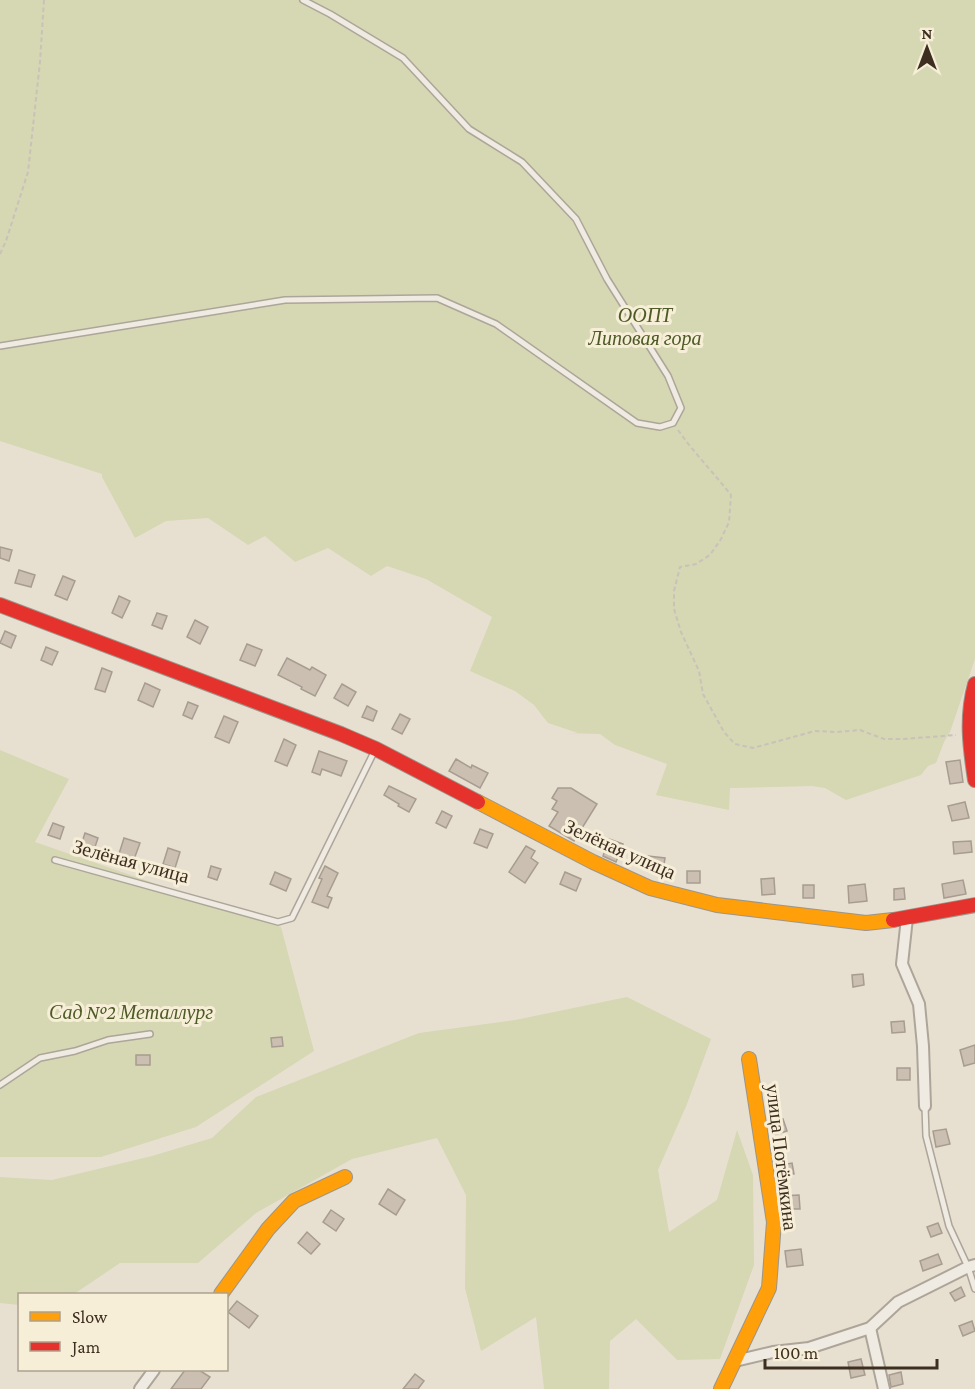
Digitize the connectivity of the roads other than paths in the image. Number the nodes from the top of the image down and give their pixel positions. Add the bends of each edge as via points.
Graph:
1 (303, 0) edge
2 (0, 346) edge
3 (0, 605) edge
4 (975, 684) edge
5 (376, 749) junction
6 (975, 780) edge
7 (55, 860) dead end
8 (975, 905) edge
9 (907, 918) junction
10 (150, 1034) dead end
11 (749, 1059) dead end
12 (0, 1085) edge
13 (925, 1106) joint
14 (345, 1178) dead end
15 (972, 1266) edge
16 (975, 1289) edge
17 (222, 1293) edge
18 (870, 1328) junction
19 (735, 1361) junction
20 (153, 1371) edge
21 (140, 1389) edge
22 (722, 1389) edge
23 (884, 1389) edge

1 - 2 lane via 403,58 469,129 522,162 576,219 607,279 668,376 681,408 674,423 660,427 636,423 496,324 437,298 285,300
3 - 5 street, Зелёная улица
4 - 6 street via 970,698 968,735
5 - 7 lane, Зелёная улица via 292,918 278,922
5 - 9 street, Зелёная улица via 650,888 717,905 866,923
8 - 9 street, Зелёная улица
9 - 13 street via 902,964 919,1004
10 - 12 lane via 108,1040 40,1058
11 - 19 street, улица Потёмкина via 774,1222 769,1288
13 - 15 lane via 926,1136 949,1226
14 - 17 street via 294,1201 268,1229
15 - 16 lane
15 - 18 street via 898,1302
18 - 19 street via 809,1348
18 - 23 street
19 - 22 street, улица Потёмкина
20 - 21 street

